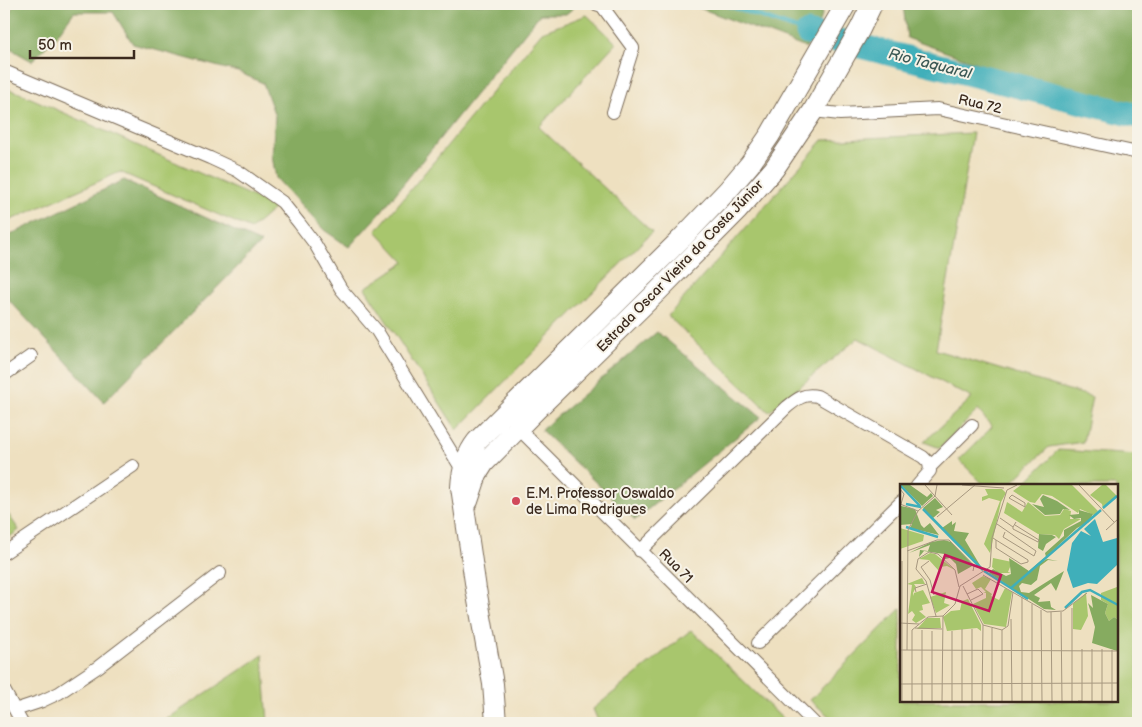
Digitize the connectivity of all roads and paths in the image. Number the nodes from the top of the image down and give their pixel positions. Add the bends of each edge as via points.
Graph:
1 (596, 4) edge
2 (846, 4) edge
3 (872, 4) edge
4 (4, 71) edge
5 (813, 111) junction
6 (613, 112) dead end
7 (1138, 153) edge
8 (31, 356) dead end
9 (4, 375) edge
10 (972, 425) dead end
11 (518, 428) junction
12 (133, 466) dead end
13 (930, 467) junction
14 (463, 471) junction
15 (919, 484) edge
16 (900, 503) edge
17 (465, 510) junction
18 (640, 551) junction
19 (4, 553) edge
20 (220, 573) dead end
21 (758, 644) dead end
22 (4, 690) edge
23 (15, 710) junction
24 (22, 723) edge
25 (496, 723) edge
26 (814, 723) edge

1 - 6 street via 602,6 633,48
2 - 14 main road, Estrada Oscar Vieira da Costa Júnior via 770,135 734,184 478,441 468,454
3 - 5 main road, Estrada Oscar Vieira da Costa Júnior
4 - 14 street via 238,171 282,202 316,244 341,289 377,331
5 - 7 street, Rua 72 via 840,114 938,109
5 - 11 main road, Estrada Oscar Vieira da Costa Júnior via 759,187
8 - 9 street
10 - 13 street
11 - 17 main road, Estrada Oscar Vieira da Costa Júnior via 480,469
11 - 18 street, Rua 71
12 - 19 street
13 - 15 street
13 - 18 street via 923,457 825,400 804,396 787,407
14 - 17 main road, Estrada Oscar Vieira da Costa Júnior via 461,487
16 - 21 street
17 - 25 main road, Estrada Oscar Vieira da Costa Júnior via 493,684
18 - 26 street, Rua 71
20 - 23 street via 98,667 42,702
22 - 23 street
23 - 24 street

